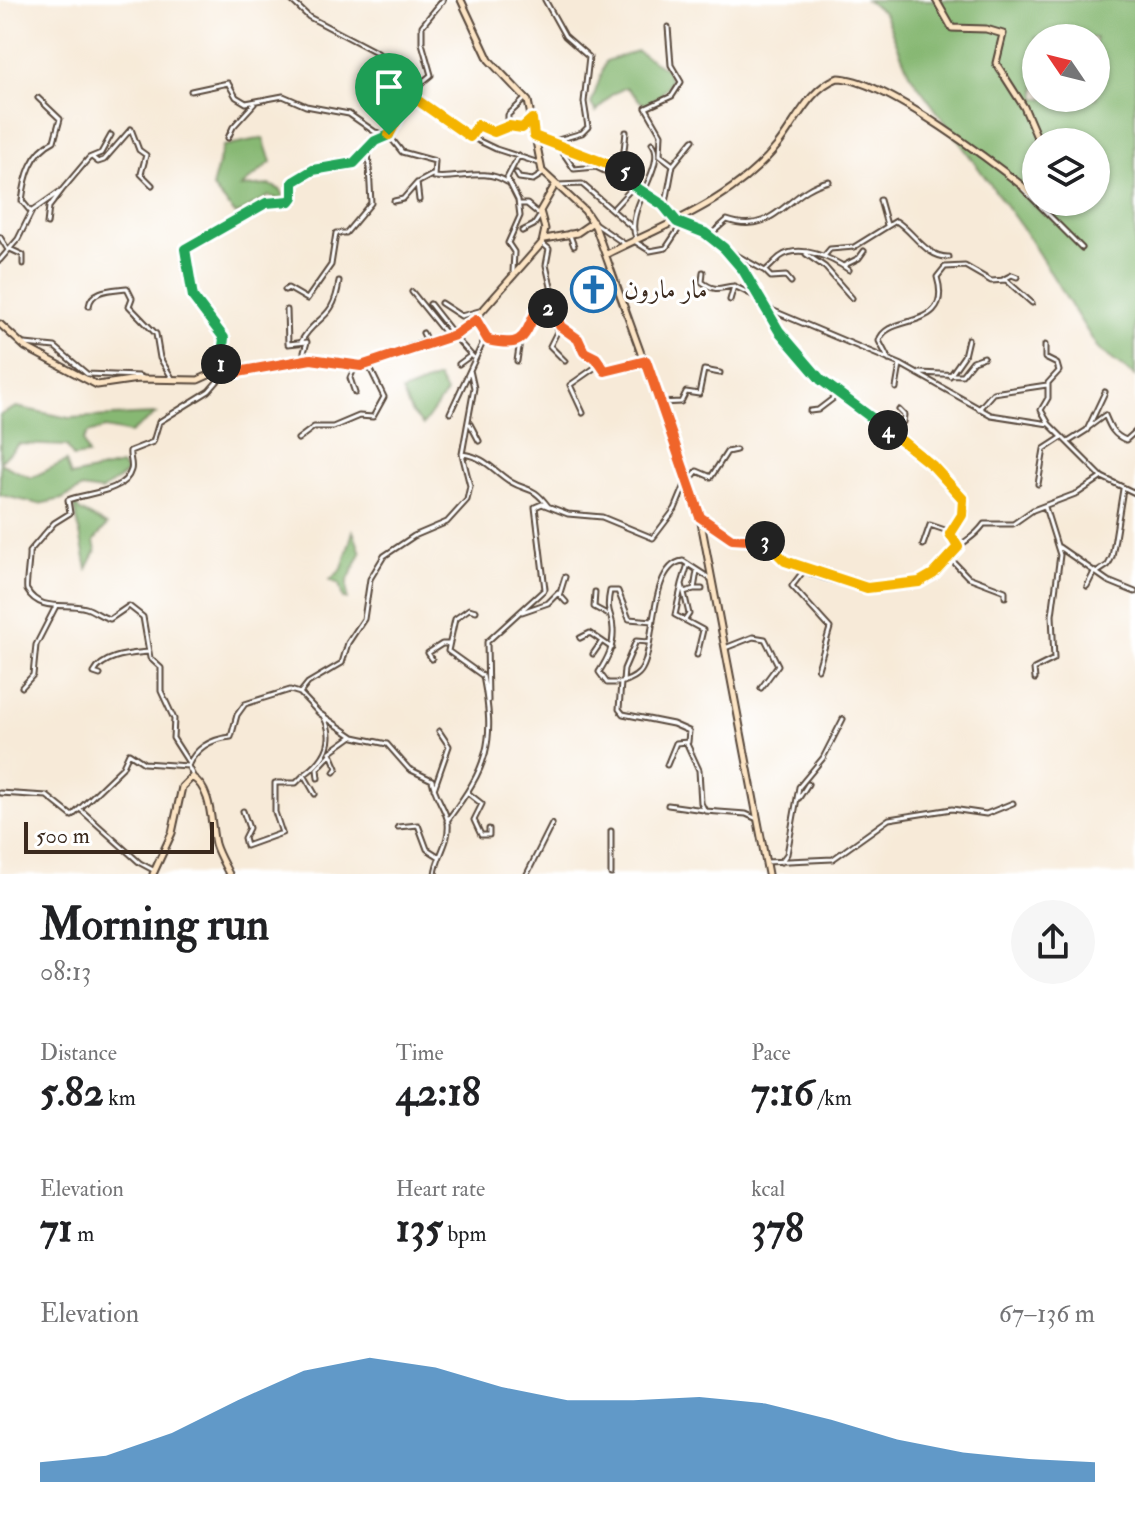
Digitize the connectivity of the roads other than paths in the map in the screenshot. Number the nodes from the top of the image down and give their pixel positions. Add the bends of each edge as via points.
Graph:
1 (291, 0) edge
2 (443, 0) edge
3 (461, 0) edge
4 (545, 0) edge
5 (936, 0) edge
6 (668, 27) dead end
7 (382, 56) junction
8 (191, 91) dead end
9 (371, 95) dead end
10 (410, 95) junction
11 (38, 98) dead end
12 (526, 98) junction
13 (254, 104) junction
14 (532, 119) junction
15 (509, 126) junction
16 (1033, 128) edge
17 (626, 132) dead end
18 (111, 135) dead end
19 (390, 135) junction
20 (534, 136) junction
21 (470, 137) junction
22 (228, 138) dead end
23 (693, 140) dead end
24 (551, 142) junction
25 (652, 143) dead end
26 (557, 144) junction
27 (368, 149) junction
28 (519, 155) junction
29 (93, 158) junction
30 (539, 163) junction
31 (673, 165) junction
32 (622, 169) junction
33 (516, 173) dead end
34 (544, 173) junction
35 (432, 175) junction
36 (613, 175) dead end
37 (829, 181) dead end
38 (507, 182) junction
39 (417, 183) junction
40 (1021, 184) joint
41 (152, 185) dead end
42 (556, 185) junction
43 (634, 186) junction
44 (62, 190) junction
45 (642, 193) junction
46 (419, 200) dead end
47 (880, 200) dead end
48 (394, 201) dead end
49 (519, 204) junction
50 (665, 208) junction
51 (612, 210) junction
52 (31, 212) junction
53 (540, 215) junction
54 (593, 222) junction
55 (680, 223) junction
56 (47, 224) dead end
57 (887, 225) junction
58 (633, 228) junction
59 (522, 231) dead end
60 (569, 233) junction
61 (709, 236) junction
62 (0, 237) edge
63 (543, 241) junction
64 (636, 241) junction
65 (626, 245) junction
66 (574, 246) dead end
67 (724, 248) junction
68 (1082, 248) dead end
69 (9, 250) junction
70 (864, 251) dead end
71 (607, 254) junction
72 (806, 254) junction
73 (825, 255) junction
74 (949, 257) dead end
75 (0, 260) edge
76 (23, 264) dead end
77 (843, 266) junction
78 (849, 270) dead end
79 (765, 271) junction
80 (703, 272) dead end
81 (513, 276) junction
82 (1017, 277) dead end
83 (1004, 279) junction
84 (339, 281) dead end
85 (791, 282) dead end
86 (734, 286) junction
87 (285, 290) dead end
88 (412, 292) dead end
89 (759, 298) junction
90 (852, 298) dead end
91 (730, 300) dead end
92 (441, 303) dead end
93 (1032, 303) dead end
94 (430, 304) dead end
95 (555, 304) junction
96 (89, 306) dead end
97 (765, 306) junction
98 (487, 308) junction
99 (287, 310) dead end
100 (476, 320) junction
101 (0, 324) edge
102 (560, 326) junction
103 (423, 333) dead end
104 (451, 336) junction
105 (485, 338) junction
106 (968, 339) dead end
107 (520, 341) junction
108 (301, 342) junction
109 (428, 343) junction
110 (22, 344) junction
111 (1045, 345) dead end
112 (472, 357) junction
113 (984, 357) dead end
114 (889, 360) junction
115 (517, 361) dead end
116 (565, 361) dead end
117 (646, 361) junction
118 (302, 362) junction
119 (368, 364) junction
120 (459, 364) dead end
121 (600, 364) junction
122 (900, 364) junction
123 (355, 367) junction
124 (220, 370) junction
125 (470, 370) junction
126 (720, 373) dead end
127 (917, 373) junction
128 (950, 376) junction
129 (145, 379) junction
130 (173, 381) junction
131 (1048, 385) junction
132 (896, 388) dead end
133 (1105, 392) dead end
134 (355, 393) dead end
135 (839, 394) junction
136 (659, 403) junction
137 (979, 409) junction
138 (899, 410) dead end
139 (810, 411) dead end
140 (450, 413) dead end
141 (583, 413) dead end
142 (468, 421) junction
143 (875, 421) junction
144 (1049, 424) junction
145 (1089, 427) junction
146 (1135, 432) edge
147 (1062, 437) junction
148 (298, 439) dead end
149 (479, 441) dead end
150 (1068, 442) junction
151 (736, 450) dead end
152 (462, 454) junction
153 (1102, 477) junction
154 (687, 481) junction
155 (1038, 484) dead end
156 (1123, 488) junction
157 (1135, 491) edge
158 (548, 506) junction
159 (1045, 507) junction
160 (700, 517) junction
161 (951, 532) junction
162 (923, 545) dead end
163 (958, 547) junction
164 (1059, 547) junction
165 (949, 557) junction
166 (688, 564) junction
167 (805, 569) junction
168 (697, 571) junction
169 (1095, 572) junction
170 (565, 577) dead end
171 (712, 579) junction
172 (682, 584) junction
173 (1087, 586) dead end
174 (694, 589) junction
175 (702, 589) dead end
176 (595, 592) dead end
177 (684, 592) junction
178 (1135, 592) edge
179 (560, 593) junction
180 (1005, 597) dead end
181 (566, 602) dead end
182 (56, 606) junction
183 (476, 611) dead end
184 (522, 612) junction
185 (607, 614) junction
186 (684, 620) junction
187 (653, 621) junction
188 (580, 638) dead end
189 (602, 641) junction
190 (648, 642) junction
191 (449, 644) junction
192 (612, 648) junction
193 (725, 648) junction
194 (148, 652) junction
195 (593, 654) dead end
196 (697, 655) dead end
197 (432, 659) dead end
198 (818, 669) dead end
199 (100, 675) dead end
200 (1035, 679) dead end
201 (622, 682) junction
202 (22, 687) dead end
203 (761, 688) dead end
204 (300, 693) junction
205 (488, 701) junction
206 (322, 715) junction
207 (843, 719) dead end
208 (439, 731) dead end
209 (352, 736) junction
210 (687, 743) junction
211 (330, 755) junction
212 (667, 765) dead end
213 (189, 766) junction
214 (334, 772) dead end
215 (304, 775) junction
216 (195, 778) junction
217 (318, 778) dead end
218 (186, 779) junction
219 (808, 784) dead end
220 (433, 792) junction
221 (0, 793) edge
222 (468, 793) junction
223 (315, 794) dead end
224 (799, 798) junction
225 (1013, 803) dead end
226 (668, 805) dead end
227 (80, 809) junction
228 (243, 811) dead end
229 (705, 811) junction
230 (757, 819) junction
231 (447, 821) junction
232 (552, 824) dead end
233 (398, 827) dead end
234 (489, 829) dead end
235 (611, 831) dead end
236 (438, 856) junction
237 (766, 862) junction
238 (781, 862) junction
239 (154, 872) edge
240 (229, 874) edge
241 (435, 874) edge
242 (527, 874) edge
243 (611, 874) edge
244 (768, 874) edge

1 - 7 street via 305,14
2 - 10 street via 422,28 431,75
3 - 12 street via 489,60
4 - 24 street via 565,36 587,54 590,64 584,102 588,127
5 - 16 street via 952,28 1003,34 996,63
6 - 31 street via 671,65 681,82 672,96 646,108 661,134 660,155
7 - 9 street via 365,78
7 - 10 street
8 - 13 street via 228,83 238,98
10 - 19 street
10 - 21 street
11 - 52 street via 60,119 54,141 30,166 22,201
12 - 14 street
12 - 15 street via 506,117
13 - 19 street via 283,96 349,114 377,133
13 - 22 street
14 - 15 street via 522,128
14 - 20 street
15 - 21 street via 493,132 478,125
17 - 32 street
18 - 29 street
19 - 27 street
19 - 35 street via 402,152 435,160
20 - 24 street
20 - 30 street
21 - 28 street
23 - 31 street
24 - 26 street
25 - 45 street via 657,160
26 - 32 street
26 - 36 street via 574,169 596,167
27 - 87 street via 370,205 346,233 336,233 331,265 307,299
27 - 124 street via 354,163 313,170 293,182 290,201 266,203 185,249 193,297 224,338
28 - 30 street
28 - 38 street
29 - 41 street via 104,160 131,129 146,155 141,174
29 - 44 street
30 - 34 street
31 - 50 street
32 - 43 street
33 - 34 street via 533,180
34 - 42 street
35 - 38 street via 474,174
35 - 39 street
37 - 61 street via 808,189 765,222 740,225 727,220
38 - 49 street
39 - 46 street
39 - 48 street
40 - 55 street via 905,106 838,78 815,94 753,172
40 - 68 street via 1027,197
42 - 51 street via 579,183
42 - 53 street
42 - 54 street
43 - 45 street
43 - 51 street
44 - 52 street
44 - 56 street via 49,207
45 - 50 street
45 - 58 street
47 - 57 street
49 - 53 street
49 - 81 street via 520,216 508,243 514,252
50 - 55 street
51 - 58 street
52 - 69 street
53 - 59 street
53 - 63 street
54 - 60 street
54 - 65 street
54 - 71 street
55 - 61 street
55 - 64 street
55 - 64 street via 666,248 650,251
57 - 73 street via 854,247 830,249
57 - 74 street via 899,222 933,255
58 - 64 street
60 - 63 street
60 - 66 street
61 - 67 street
62 - 69 street
63 - 81 street
63 - 95 street via 549,249 546,265
64 - 65 street
65 - 71 street
67 - 79 street
67 - 89 street
69 - 75 street
69 - 76 street via 24,256
70 - 77 street
71 - 117 street
72 - 73 street
72 - 79 street via 783,255
72 - 90 street
73 - 77 street
77 - 78 street
79 - 85 street
80 - 86 street via 702,282 711,288 723,291
81 - 98 street
82 - 83 street
83 - 93 street
83 - 114 street via 991,281 965,266 945,267 937,277 942,290 938,303 916,322 882,333 879,341
84 - 108 street via 330,313
86 - 89 street
86 - 91 street
88 - 104 street
89 - 97 street
92 - 98 street via 461,316
94 - 104 street
95 - 102 street
95 - 107 street via 536,311
96 - 130 street via 96,293 127,288 129,306 156,334 160,358
97 - 114 street
97 - 135 street via 779,331
98 - 100 street
99 - 108 street via 287,344
100 - 104 street
100 - 105 street
101 - 110 street
102 - 116 street via 550,346
102 - 121 street
103 - 109 street
104 - 109 street
104 - 112 street
105 - 107 street
105 - 112 street
106 - 128 street
107 - 115 street
108 - 118 street via 308,342
109 - 119 street
110 - 129 street via 55,347 87,374
110 - 129 street via 92,384
111 - 131 street via 1045,358 1059,371
112 - 120 street
112 - 125 street
113 - 128 street via 962,375
114 - 122 street
117 - 121 street via 608,372
117 - 136 street
118 - 123 street via 313,359
118 - 124 street
119 - 123 street
119 - 148 street via 384,397 373,417 313,427
121 - 141 street via 570,385
122 - 127 street
122 - 132 street
123 - 134 street via 350,378
124 - 130 street via 202,380
124 - 182 street via 215,386 159,422 153,442 130,451 126,477 104,492 68,500 70,513 30,550 26,589
125 - 140 street
125 - 142 street via 474,388
126 - 136 street via 704,370 699,394 686,392 681,402
127 - 128 street
127 - 137 street
129 - 130 street
131 - 137 street via 993,393
131 - 144 street via 1041,410
133 - 145 street
135 - 139 street
135 - 143 street
136 - 154 street
137 - 144 street
138 - 143 street via 903,422
142 - 149 street
142 - 152 street
143 - 161 street via 962,496 962,515
144 - 147 street
145 - 146 street via 1106,415 1120,438 1126,440
145 - 150 street
147 - 150 street
147 - 155 street via 1045,447
150 - 153 street
151 - 154 street via 727,452 711,477 697,471
152 - 158 street via 488,461
152 - 204 street via 470,488 464,506 445,524 384,556 370,579 365,617 342,663
153 - 156 street
153 - 159 street
154 - 158 street via 672,514 653,538 602,517
154 - 160 street
156 - 157 street
156 - 169 street via 1112,557
158 - 184 street via 533,509 545,587
159 - 163 street via 1008,526 984,524 975,538
159 - 164 street
160 - 167 street via 732,539 764,541 778,557
160 - 171 street
161 - 162 street via 930,525
161 - 163 street
163 - 165 street
164 - 169 street
164 - 200 street via 1054,656 1034,669
165 - 167 street via 929,577 893,587 861,587
165 - 180 street via 960,572 1005,591
166 - 168 street
166 - 172 street
166 - 187 street via 676,562 659,583
167 - 198 street via 792,586 830,628
168 - 171 street
168 - 174 street
169 - 173 street
169 - 178 street
170 - 179 street
171 - 193 street
172 - 177 street
172 - 186 street via 675,615
174 - 175 street
174 - 177 street
176 - 185 street via 594,607
177 - 186 street via 689,616
179 - 181 street
179 - 184 street via 547,604
182 - 194 street via 83,607 110,619 131,607 145,621
182 - 202 street via 36,645 33,675
183 - 191 street via 457,616
184 - 205 street via 487,643
185 - 187 street via 614,589 627,618
185 - 192 street via 613,626
186 - 196 street via 703,630
187 - 190 street
188 - 189 street via 589,633
189 - 192 street
189 - 195 street
190 - 201 street via 642,669
190 - 201 street via 636,641
191 - 197 street via 428,653
191 - 205 street via 451,656 482,673
192 - 201 street via 599,672 607,683
193 - 203 street via 756,636 766,640 778,665
193 - 230 street
194 - 199 street via 101,664 94,673
194 - 213 street via 162,670 160,687 173,715 173,738
201 - 210 street via 621,713 687,729
204 - 206 street
204 - 213 street via 281,690 245,704 231,737 204,745
205 - 222 street via 488,754
206 - 209 street
206 - 215 street via 330,732 327,749
207 - 224 street via 823,758 800,785
208 - 220 street via 449,745
209 - 211 street
209 - 220 street via 390,746 409,769 429,777
210 - 212 street via 676,743
210 - 229 street via 699,770
211 - 214 street
211 - 217 street via 317,769
213 - 216 street
213 - 218 street
213 - 227 street via 146,764 129,753 122,768
215 - 223 street
215 - 228 street via 296,783 275,783 275,812 282,833 246,846 249,828
216 - 218 street
216 - 240 street via 211,809 215,844
218 - 239 street via 170,839
219 - 224 street
220 - 231 street
221 - 227 street via 47,796 71,816
222 - 231 street
222 - 234 street via 482,804 474,820 481,835 489,835
224 - 238 street
225 - 238 street via 986,814 952,809 889,819 833,859
226 - 229 street
227 - 239 street
229 - 230 street
230 - 237 street
231 - 236 street via 446,845
232 - 242 street
233 - 236 street via 418,825 427,849
235 - 243 street
236 - 241 street
237 - 238 street
237 - 244 street

